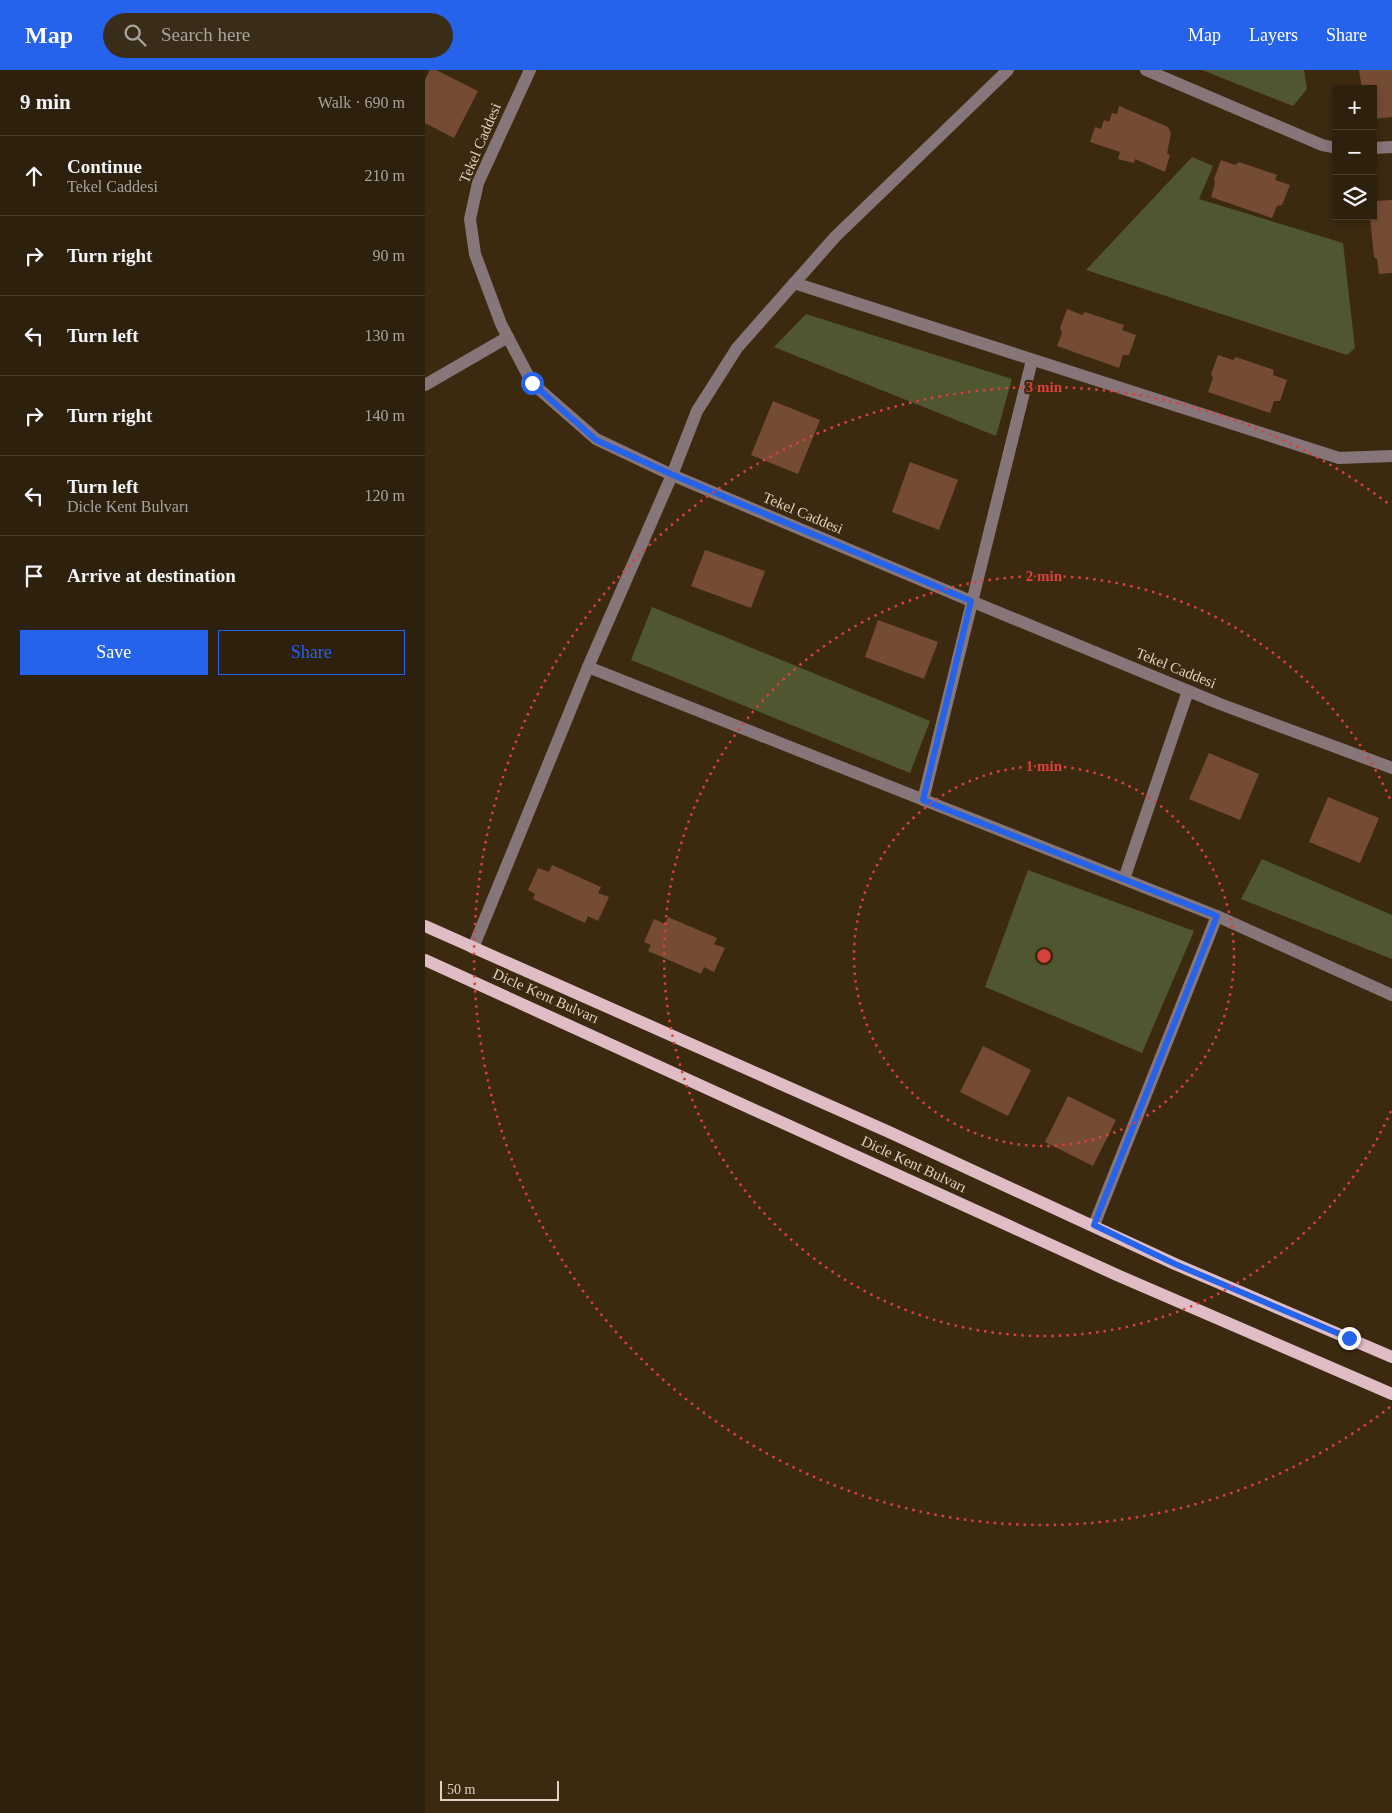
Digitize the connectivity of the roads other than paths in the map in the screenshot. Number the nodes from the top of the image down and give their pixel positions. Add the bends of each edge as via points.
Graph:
1 (530, 70) edge
2 (1008, 70) edge
3 (1146, 70) edge
4 (1332, 147) edge
5 (1392, 147) edge
6 (1377, 148) edge
7 (794, 283) junction
8 (508, 336) junction
9 (1032, 360) junction
10 (425, 385) edge
11 (1392, 456) edge
12 (673, 475) junction
13 (971, 601) junction
14 (588, 667) junction
15 (1188, 691) junction
16 (1392, 768) edge
17 (923, 800) junction
18 (1124, 879) junction
19 (1217, 916) junction
20 (425, 926) edge
21 (473, 948) junction
22 (425, 960) edge
23 (1392, 995) edge
24 (1094, 1225) junction
25 (1392, 1357) edge
26 (1392, 1394) edge

1 - 8 street, Tekel Caddesi via 478,183 470,219 475,254
2 - 7 street via 835,237
3 - 4 street
5 - 6 street
7 - 9 street
7 - 12 street via 737,348 697,411
8 - 10 street
8 - 12 street, Tekel Caddesi via 532,383 596,440
9 - 11 street via 1339,458
9 - 13 street
12 - 13 street, Tekel Caddesi
12 - 14 street
13 - 15 street, Tekel Caddesi
13 - 17 street
14 - 17 street
14 - 21 street
15 - 16 street, Tekel Caddesi
15 - 18 street
17 - 18 street
18 - 19 street
19 - 23 street
19 - 24 street
20 - 21 main road, Dicle Kent Bulvarı
21 - 24 main road, Dicle Kent Bulvarı
22 - 26 main road, Dicle Kent Bulvarı via 1117,1275
24 - 25 main road, Dicle Kent Bulvarı via 1175,1264

